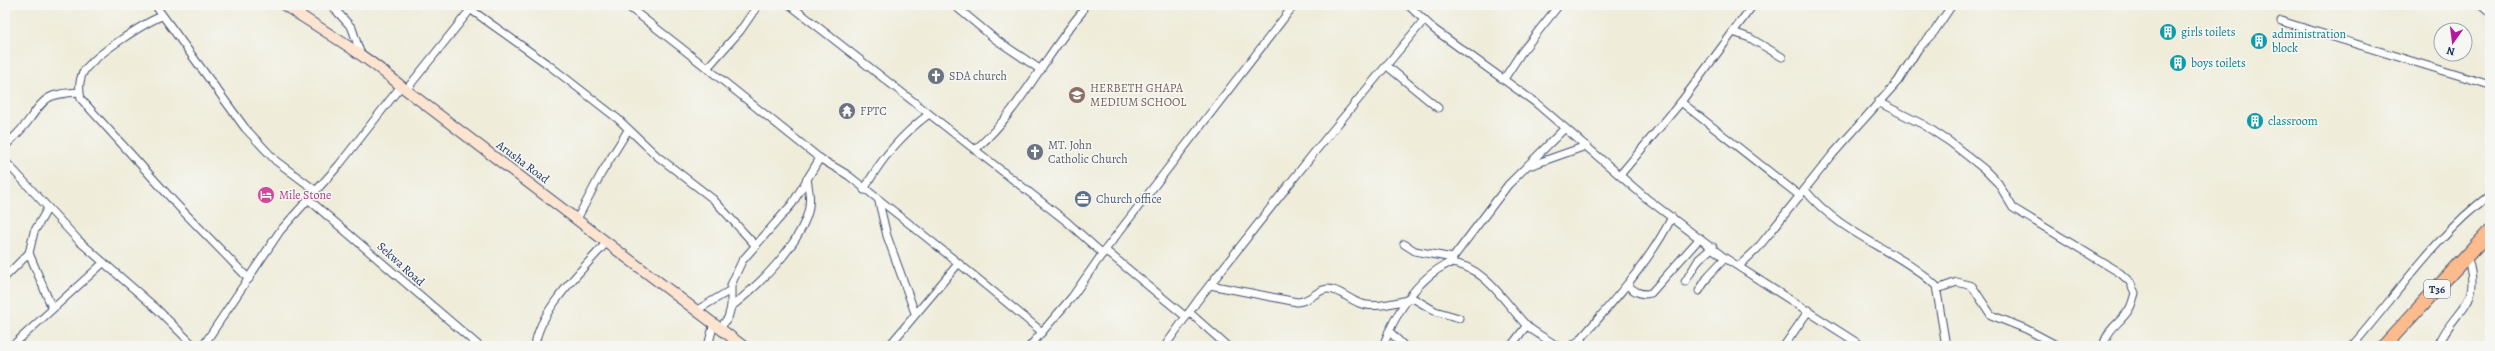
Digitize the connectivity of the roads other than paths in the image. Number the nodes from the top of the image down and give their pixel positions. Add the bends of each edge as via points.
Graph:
1 (155, 5) edge
2 (284, 5) edge
3 (331, 5) edge
4 (626, 5) edge
5 (758, 5) edge
6 (790, 5) edge
7 (954, 5) edge
8 (1084, 5) edge
9 (1294, 5) edge
10 (1408, 5) edge
11 (1559, 5) edge
12 (1753, 5) edge
13 (1951, 5) edge
14 (2482, 5) edge
15 (472, 7) edge
16 (2490, 12) edge
17 (162, 16) junction
18 (1424, 20) junction
19 (2281, 21) dead end
20 (1733, 32) junction
21 (361, 55) junction
22 (1782, 57) dead end
23 (1387, 66) junction
24 (708, 67) junction
25 (1041, 70) junction
26 (1504, 79) junction
27 (2490, 86) edge
28 (403, 88) junction
29 (79, 92) junction
30 (1681, 102) junction
31 (1878, 102) junction
32 (1438, 108) dead end
33 (929, 114) junction
34 (1565, 128) junction
35 (628, 130) junction
36 (5, 146) edge
37 (1586, 146) junction
38 (976, 149) junction
39 (820, 158) junction
40 (5, 160) edge
41 (1528, 166) junction
42 (1620, 175) junction
43 (807, 179) junction
44 (316, 190) junction
45 (864, 190) junction
46 (1802, 193) junction
47 (2490, 195) edge
48 (308, 199) junction
49 (879, 202) junction
50 (48, 208) junction
51 (1672, 217) junction
52 (577, 219) junction
53 (2490, 231) edge
54 (1700, 238) junction
55 (607, 242) junction
56 (1404, 244) dead end
57 (756, 246) junction
58 (1713, 247) junction
59 (1104, 252) junction
60 (29, 253) junction
61 (2467, 256) junction
62 (1725, 258) junction
63 (1451, 260) junction
64 (102, 264) junction
65 (958, 264) junction
66 (1739, 266) junction
67 (5, 277) edge
68 (249, 279) junction
69 (1685, 282) dead end
70 (1210, 285) junction
71 (1626, 285) junction
72 (1937, 289) junction
73 (729, 291) junction
74 (1699, 291) dead end
75 (1409, 298) junction
76 (731, 307) junction
77 (52, 308) junction
78 (698, 310) junction
79 (1809, 310) junction
80 (915, 313) junction
81 (1188, 314) junction
82 (1459, 318) dead end
83 (1527, 325) junction
84 (717, 326) junction
85 (1389, 331) junction
86 (1042, 332) junction
87 (5, 343) edge
88 (7, 346) edge
89 (12, 346) edge
90 (194, 346) edge
91 (203, 346) edge
92 (479, 346) edge
93 (535, 346) edge
94 (708, 346) edge
95 (743, 346) edge
96 (889, 346) edge
97 (1030, 346) edge
98 (1165, 346) edge
99 (1228, 346) edge
100 (1383, 346) edge
101 (1404, 346) edge
102 (1512, 346) edge
103 (1557, 346) edge
104 (1571, 346) edge
105 (1784, 346) edge
106 (1862, 346) edge
107 (1946, 346) edge
108 (2058, 346) edge
109 (2103, 346) edge
110 (2352, 346) edge
111 (2384, 346) edge
112 (2438, 346) edge

1 - 17 street
2 - 21 main road, Arusha Road via 344,41
3 - 21 street via 352,28
4 - 24 street
5 - 24 street via 740,31
6 - 33 street
7 - 25 street via 995,39
8 - 25 street via 1082,12
9 - 59 street
10 - 18 street
11 - 26 street
12 - 20 street
13 - 31 street via 1898,81
14 - 16 street
15 - 28 street
15 - 35 street via 618,119
17 - 29 street via 94,61 84,72
17 - 44 street via 245,128 276,161
18 - 23 street
18 - 26 street
19 - 27 street
20 - 22 street via 1750,38
20 - 30 street
21 - 28 main road, Arusha Road
23 - 32 street
23 - 70 street via 1331,131
24 - 39 street via 745,100
25 - 38 street via 992,135
26 - 34 street
28 - 44 street
28 - 52 main road, Arusha Road
29 - 36 street via 60,94 43,100
29 - 68 street via 109,132
30 - 42 street
30 - 46 street
31 - 46 street
31 - 109 street via 1924,125 1950,142 1998,183 2013,208 2075,244 2130,282 2135,293 2133,301 2128,311 2109,332
33 - 38 street
33 - 45 street via 895,143 880,161
34 - 37 street
34 - 41 street
35 - 52 street
35 - 57 street via 713,199
37 - 41 street
37 - 42 street
38 - 59 street
39 - 43 street
39 - 45 street
40 - 50 street
41 - 63 street via 1508,185
42 - 51 street
43 - 57 street via 775,225
43 - 76 street via 809,211 796,236 762,278
44 - 48 street
45 - 49 street
46 - 66 street via 1757,249
46 - 72 street via 1860,237 1926,277
47 - 110 street via 2479,203 2425,259
48 - 68 street via 280,231
48 - 92 street, Sekwa Road
49 - 65 street
49 - 80 street via 887,236
50 - 60 street via 34,232
50 - 64 street
51 - 54 street
51 - 71 street via 1652,252
52 - 55 main road, Arusha Road
53 - 61 highway, T36
54 - 58 street
54 - 71 street via 1651,293 1645,295
55 - 78 main road, Arusha Road
55 - 93 street via 568,286 550,311 542,324
56 - 63 street via 1415,251
57 - 73 street via 742,261
58 - 62 street
58 - 69 street via 1699,259
59 - 81 street
59 - 86 street via 1072,297
60 - 67 street
60 - 77 street via 31,263
61 - 111 highway, T36
61 - 112 street via 2473,272 2472,292 2465,307 2448,327
62 - 66 street
62 - 74 street
63 - 75 street via 1433,272
63 - 83 street via 1468,267 1495,288
64 - 77 street
64 - 90 street via 157,309
65 - 80 street
65 - 86 street
66 - 79 street
68 - 91 street
70 - 75 street via 1297,302 1307,301 1322,290 1330,289 1369,306
70 - 81 street
71 - 104 street via 1580,340
72 - 107 street
72 - 108 street via 1957,282 1972,286 1992,315
73 - 76 street
73 - 78 street
75 - 82 street via 1435,311
75 - 85 street
76 - 84 street via 728,318
77 - 89 street
78 - 84 main road, Arusha Road
79 - 105 street
79 - 106 street
80 - 96 street
81 - 98 street
81 - 99 street
83 - 102 street
83 - 103 street
84 - 94 street
84 - 95 main road, Arusha Road
85 - 100 street
85 - 101 street
86 - 97 street
87 - 88 street

